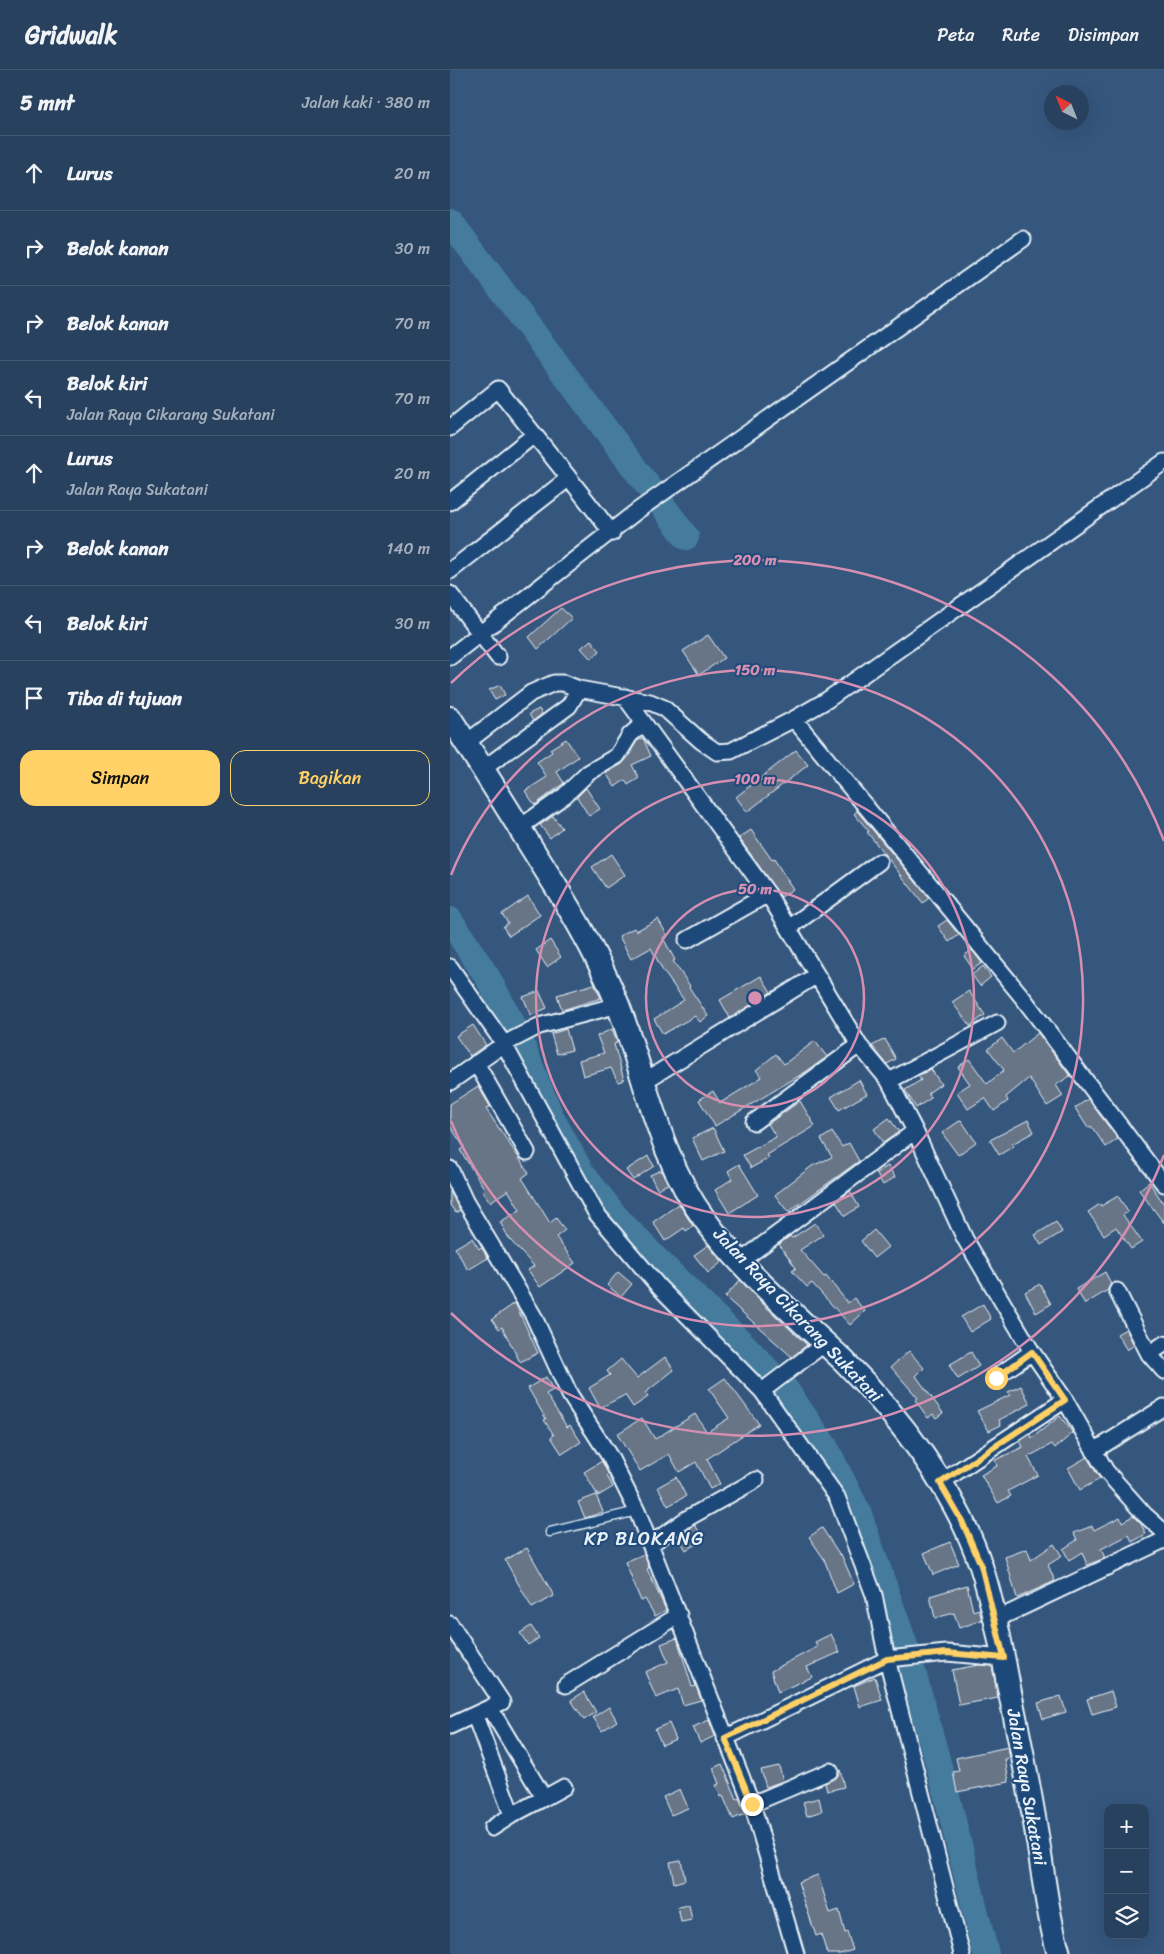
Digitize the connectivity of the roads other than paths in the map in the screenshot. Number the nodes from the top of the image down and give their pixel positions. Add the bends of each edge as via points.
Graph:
1 (1023, 239) dead end
2 (450, 428) edge
3 (534, 435) junction
4 (1164, 462) edge
5 (569, 478) junction
6 (450, 502) edge
7 (612, 533) junction
8 (451, 568) edge
9 (450, 594) edge
10 (480, 634) junction
11 (450, 657) edge
12 (498, 657) dead end
13 (579, 689) junction
14 (625, 697) junction
15 (797, 718) junction
16 (451, 722) edge
17 (644, 723) junction
18 (466, 743) junction
19 (482, 769) junction
20 (519, 828) junction
21 (879, 862) dead end
22 (768, 894) junction
23 (789, 928) junction
24 (687, 940) dead end
25 (450, 967) edge
26 (817, 975) junction
27 (618, 1005) junction
28 (996, 1023) dead end
29 (506, 1043) junction
30 (859, 1045) junction
31 (476, 1063) junction
32 (450, 1082) edge
33 (643, 1082) junction
34 (889, 1082) junction
35 (754, 1122) dead end
36 (915, 1131) junction
37 (527, 1152) dead end
38 (450, 1169) edge
39 (1164, 1184) edge
40 (740, 1261) junction
41 (1117, 1291) dead end
42 (824, 1344) junction
43 (1164, 1344) edge
44 (1032, 1352) junction
45 (1150, 1354) junction
46 (1164, 1371) edge
47 (996, 1378) dead end
48 (765, 1389) junction
49 (1065, 1400) junction
50 (1164, 1407) edge
51 (1094, 1451) junction
52 (756, 1480) dead end
53 (940, 1483) junction
54 (637, 1511) junction
55 (550, 1532) dead end
56 (1164, 1532) edge
57 (1164, 1540) edge
58 (650, 1544) junction
59 (679, 1615) junction
60 (995, 1620) junction
61 (450, 1624) edge
62 (893, 1658) junction
63 (1004, 1658) junction
64 (566, 1685) dead end
65 (490, 1708) junction
66 (475, 1716) junction
67 (450, 1726) edge
68 (725, 1738) junction
69 (830, 1771) dead end
70 (564, 1788) dead end
71 (544, 1798) junction
72 (752, 1804) junction
73 (512, 1815) junction
74 (492, 1828) dead end
75 (796, 1954) edge
76 (962, 1954) edge
77 (1059, 1954) edge

1 - 7 street via 638,511
2 - 3 street via 498,389
3 - 5 street
3 - 6 street
4 - 15 street
5 - 7 street
5 - 8 street
7 - 10 street
9 - 10 street
10 - 11 street
10 - 12 street
13 - 14 street
13 - 18 street via 554,683 531,693
13 - 19 street via 569,706
14 - 15 street via 664,708 717,752 731,751
14 - 17 street
15 - 39 street via 1023,998
16 - 18 main road, Jalan Raya Cikarang Sukatani
17 - 20 street via 630,735 617,756 588,773 564,796
17 - 22 street
18 - 19 main road, Jalan Raya Cikarang Sukatani
19 - 20 main road, Jalan Raya Cikarang Sukatani
20 - 27 main road, Jalan Raya Cikarang Sukatani via 589,941
21 - 23 street
22 - 23 street
22 - 24 street
23 - 26 street
25 - 29 street
26 - 30 street
26 - 33 street
27 - 29 street via 539,1026
27 - 33 main road, Jalan Raya Cikarang Sukatani
28 - 34 street
29 - 31 street
29 - 48 street via 596,1213 660,1288
30 - 34 street
30 - 35 street
31 - 32 street
31 - 37 street
33 - 40 main road, Jalan Raya Cikarang Sukatani via 669,1155 684,1183 704,1219
34 - 36 street
36 - 40 street
36 - 44 street via 965,1239
38 - 54 street via 465,1201 533,1314 570,1395 610,1457
40 - 42 main road, Jalan Raya Cikarang Sukatani
41 - 45 street
42 - 48 street
42 - 53 main road, Jalan Raya Cikarang Sukatani via 891,1411
43 - 45 street
44 - 47 street
44 - 49 street
45 - 46 street
48 - 62 street via 837,1496 874,1595
49 - 51 street
49 - 53 street
50 - 51 street
51 - 56 street via 1106,1471
52 - 58 street via 688,1518
53 - 60 main road, Jalan Raya Cikarang Sukatani via 962,1521 981,1565
54 - 55 lane
54 - 58 street
57 - 60 street
58 - 59 street
59 - 64 street
59 - 68 street
60 - 63 main road, Jalan Raya Sukatani
61 - 65 street via 502,1702
62 - 63 street via 947,1653
62 - 68 street
62 - 76 street
63 - 77 main road, Jalan Raya Sukatani
65 - 66 street
65 - 71 street
66 - 67 street
66 - 73 street
68 - 72 street
69 - 72 street
70 - 71 street
71 - 73 street
72 - 75 street
73 - 74 street

